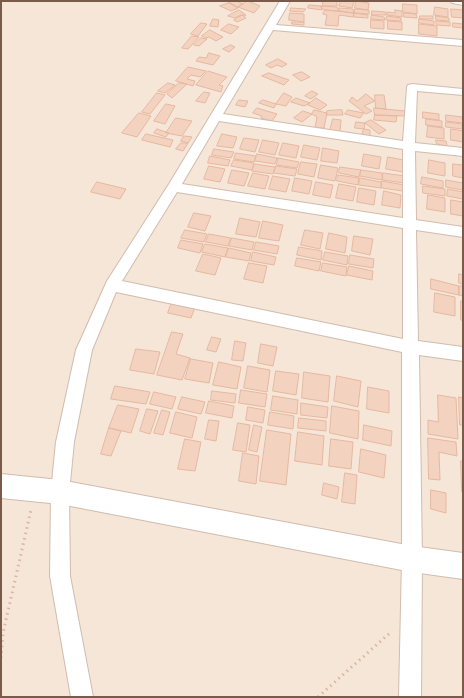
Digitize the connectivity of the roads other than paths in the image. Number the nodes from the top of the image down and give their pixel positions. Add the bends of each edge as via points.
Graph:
1 (285, 1) edge
2 (455, 1) edge
3 (463, 2) edge
4 (270, 27) junction
5 (463, 43) edge
6 (463, 92) edge
7 (217, 117) junction
8 (409, 146) junction
9 (463, 152) edge
10 (174, 187) junction
11 (410, 225) junction
12 (463, 232) edge
13 (112, 285) junction
14 (410, 347) junction
15 (463, 354) edge
16 (1, 486) edge
17 (60, 492) junction
18 (412, 559) junction
19 (463, 566) edge
20 (82, 697) edge
21 (410, 697) edge

1 - 4 street
2 - 3 street
4 - 5 street
4 - 7 street
6 - 8 street via 412,87
7 - 8 street
7 - 10 street
8 - 9 street
8 - 11 street
10 - 11 street
10 - 13 street
11 - 12 street
11 - 14 street
13 - 14 street
13 - 17 street via 84,350 64,442
14 - 15 street
14 - 18 street
16 - 17 street
17 - 18 street
17 - 20 street via 60,576
18 - 19 street
18 - 21 street

